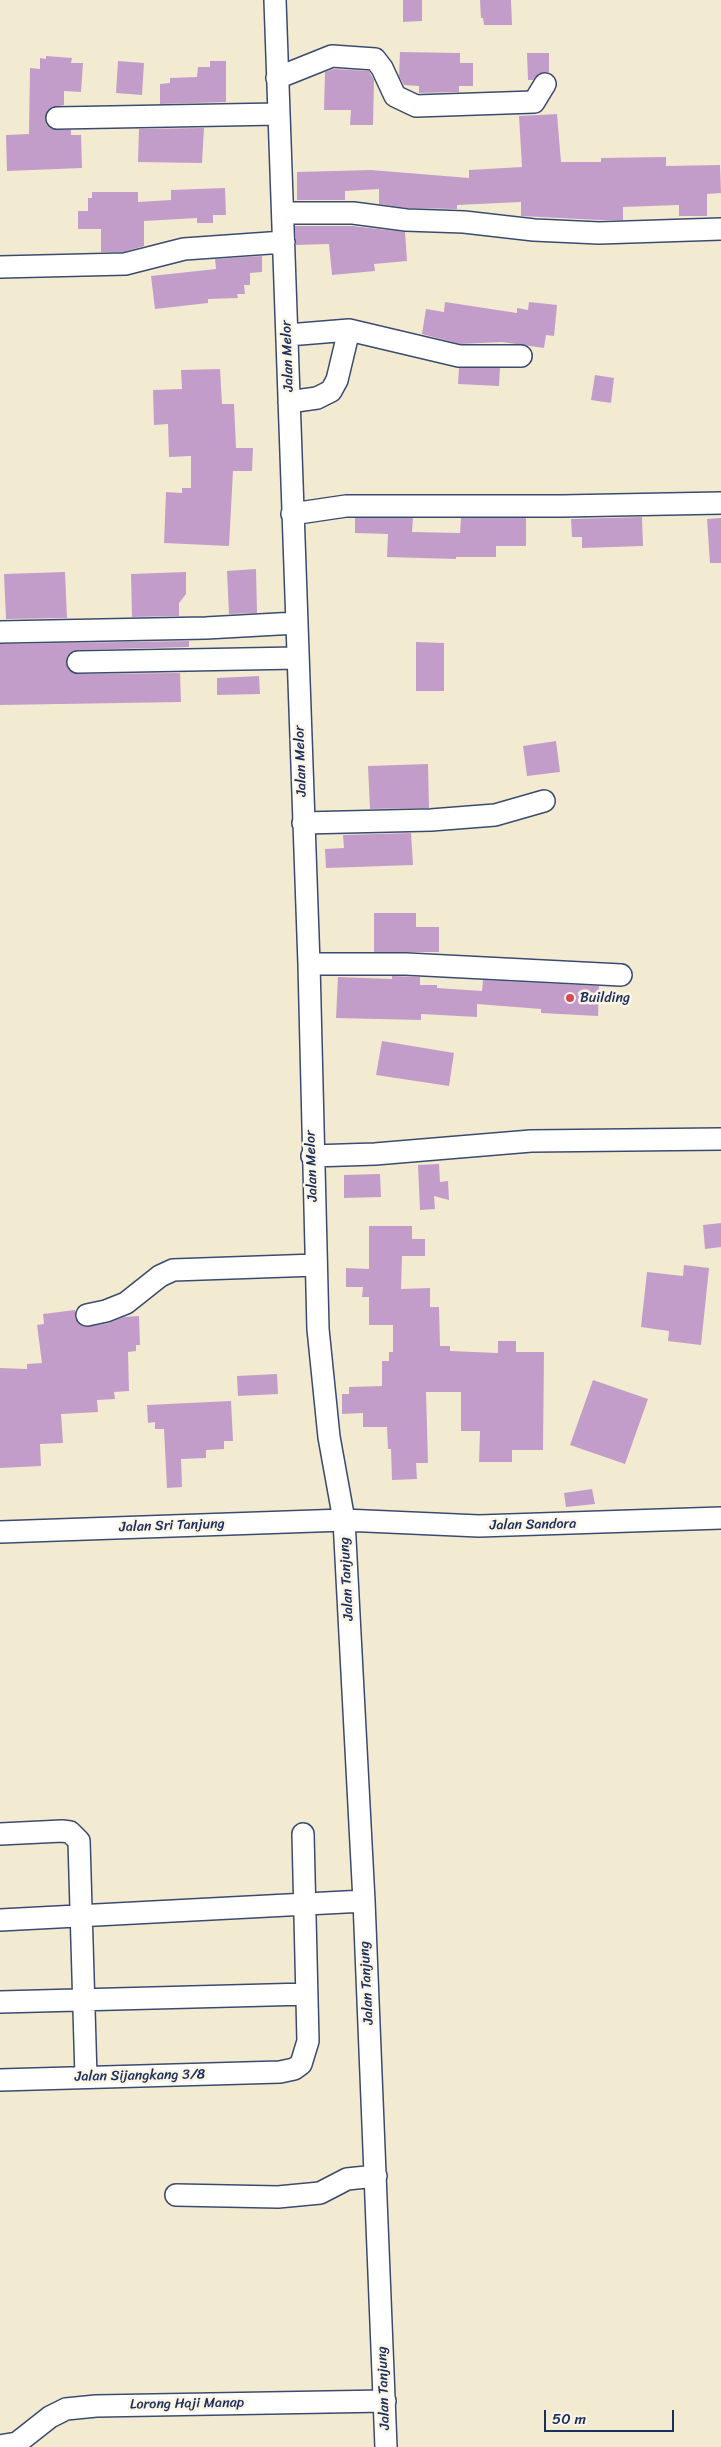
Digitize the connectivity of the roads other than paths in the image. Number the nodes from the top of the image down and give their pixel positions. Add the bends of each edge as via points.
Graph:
1 (275, 0) edge
2 (277, 78) junction
3 (545, 84) dead end
4 (278, 114) junction
5 (58, 118) dead end
6 (284, 213) junction
7 (721, 229) edge
8 (284, 242) junction
9 (0, 267) edge
10 (349, 330) junction
11 (288, 335) junction
12 (521, 356) dead end
13 (289, 402) junction
14 (721, 503) edge
15 (292, 514) junction
16 (296, 623) junction
17 (0, 632) edge
18 (297, 658) junction
19 (78, 662) dead end
20 (544, 801) dead end
21 (303, 823) junction
22 (308, 964) junction
23 (621, 975) dead end
24 (721, 1139) edge
25 (312, 1156) junction
26 (316, 1265) junction
27 (87, 1314) dead end
28 (721, 1518) edge
29 (344, 1520) junction
30 (0, 1532) edge
31 (0, 1834) edge
32 (303, 1834) dead end
33 (359, 1901) junction
34 (312, 1904) junction
35 (82, 1917) junction
36 (0, 1920) edge
37 (308, 1994) junction
38 (84, 2001) junction
39 (0, 2002) edge
40 (86, 2077) junction
41 (0, 2080) edge
42 (376, 2176) junction
43 (176, 2195) dead end
44 (385, 2401) junction
45 (0, 2446) edge
46 (386, 2447) edge

1 - 2 street, Jalan Melor
2 - 3 street via 332,56 375,59 396,96 416,106 534,102
2 - 4 street, Jalan Melor
4 - 5 street
4 - 6 street, Jalan Melor
6 - 7 street via 353,213 406,220 600,233
6 - 8 street, Jalan Melor
8 - 9 street via 184,249 124,264
8 - 11 street, Jalan Melor
10 - 11 street
10 - 12 street via 459,356
10 - 13 street via 337,380 331,391 317,398
11 - 13 street, Jalan Melor
13 - 15 street, Jalan Melor
14 - 15 street via 346,506
15 - 16 street, Jalan Melor
16 - 17 street
16 - 18 street, Jalan Melor
18 - 19 street
18 - 21 street, Jalan Melor
20 - 21 street via 495,815
21 - 22 street, Jalan Melor
22 - 23 street via 406,964
22 - 25 street, Jalan Melor
24 - 25 street via 531,1141
25 - 26 street, Jalan Melor
26 - 27 street via 173,1270 160,1276 126,1303
26 - 29 street, Jalan Melor via 322,1388
28 - 29 street, Jalan Sandora via 479,1526
29 - 30 street, Jalan Sri Tanjung
29 - 33 street, Jalan Tanjung
31 - 35 street via 62,1831 77,1836 81,1852
32 - 34 street
33 - 34 street
33 - 42 street, Jalan Tanjung
34 - 35 street
34 - 37 street
35 - 36 street
35 - 38 street
37 - 38 street
37 - 40 street, Jalan Sijangkang 3/8 via 306,2056 294,2069
38 - 39 street
38 - 40 street
40 - 41 street, Jalan Sijangkang 3/8
42 - 43 street via 347,2179 320,2193 278,2197
42 - 44 street, Jalan Tanjung
44 - 45 street, Lorong Haji Manap via 66,2409 50,2417 17,2443
44 - 46 street, Jalan Tanjung

